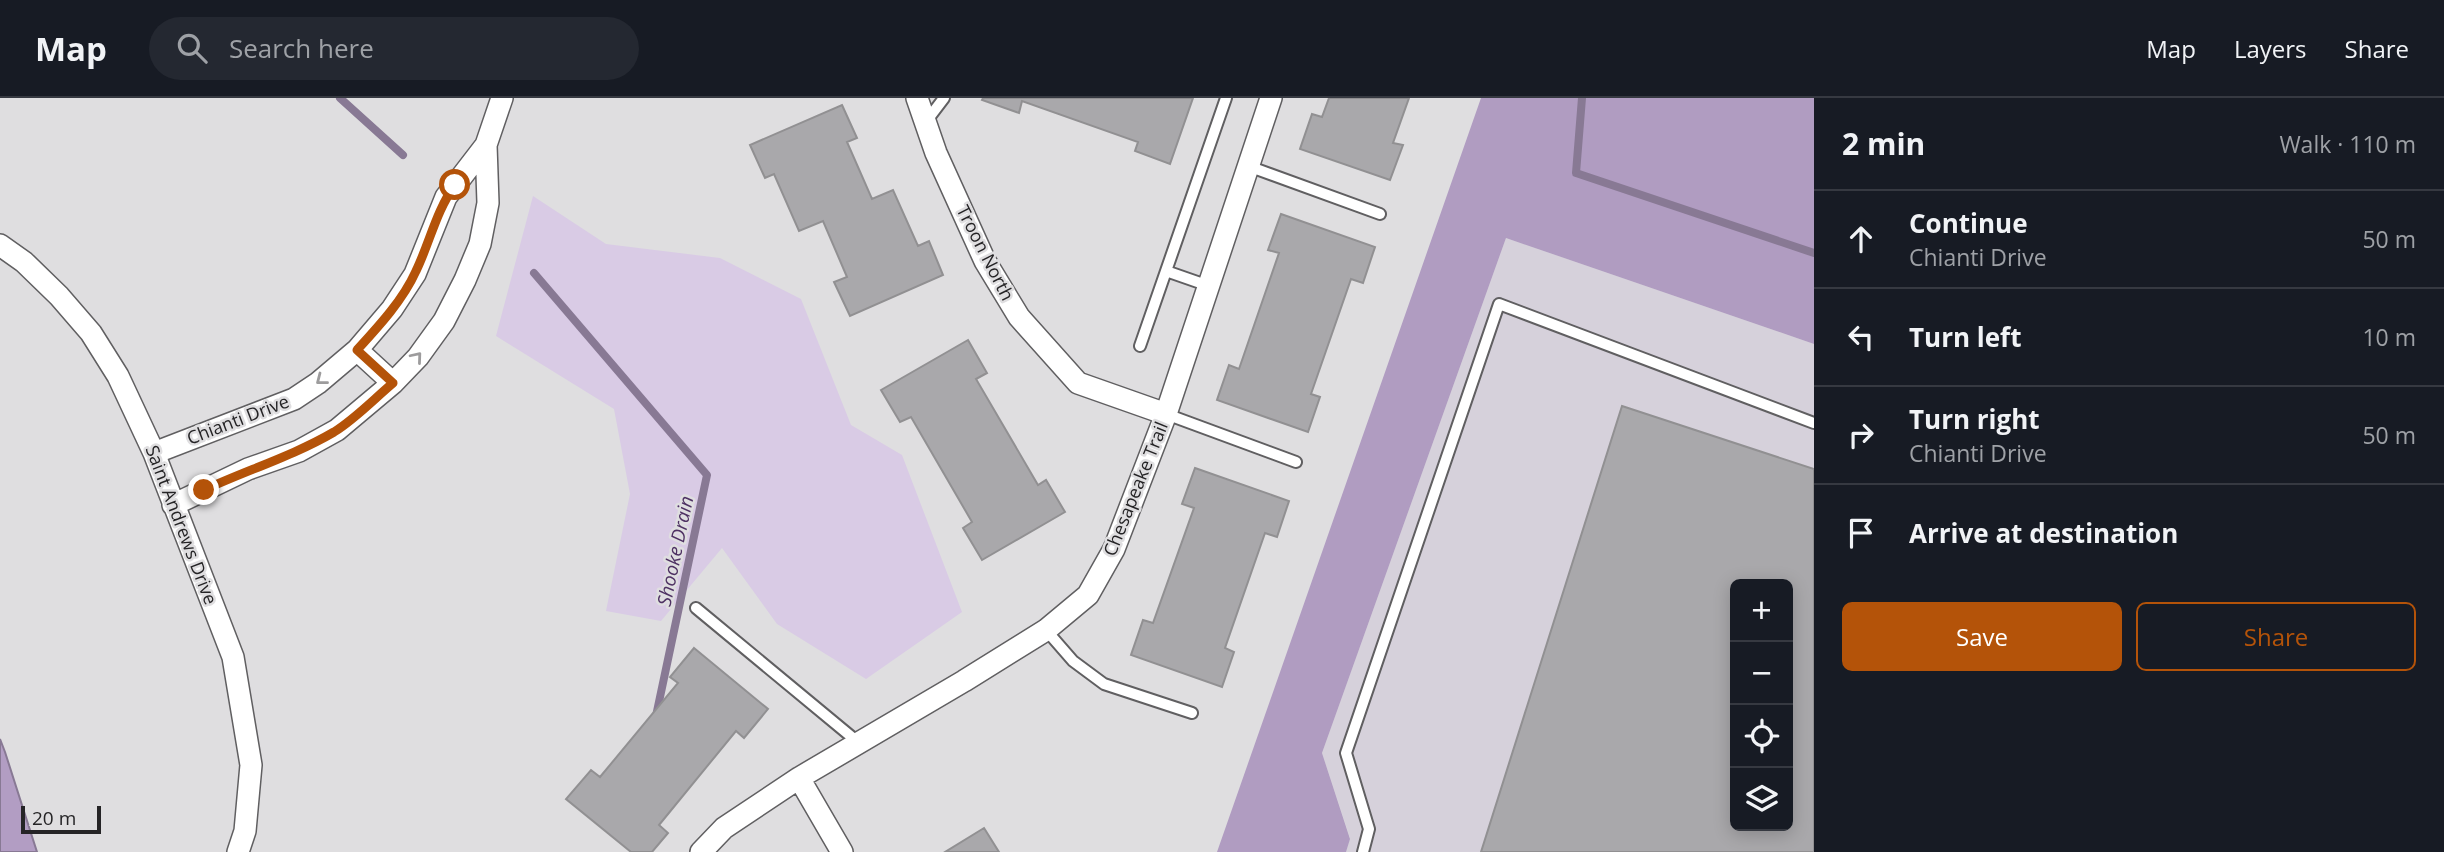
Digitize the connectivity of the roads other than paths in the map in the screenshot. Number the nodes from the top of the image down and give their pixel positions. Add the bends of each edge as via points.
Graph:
1 (502, 98) edge
2 (917, 98) edge
3 (944, 98) edge
4 (1226, 98) edge
5 (1271, 98) edge
6 (925, 123) junction
7 (486, 145) junction
8 (1248, 166) junction
9 (1380, 215) dead end
10 (0, 245) edge
11 (1166, 271) junction
12 (1209, 286) junction
13 (1140, 346) dead end
14 (357, 350) junction
15 (393, 383) junction
16 (1166, 414) junction
17 (1814, 423) edge
18 (154, 453) junction
19 (1296, 462) dead end
20 (173, 505) junction
21 (696, 608) dead end
22 (1046, 630) junction
23 (1192, 713) dead end
24 (859, 743) junction
25 (799, 778) junction
26 (238, 852) edge
27 (701, 852) edge
28 (842, 852) edge
29 (1363, 852) edge

1 - 7 street, Chianti Drive
2 - 6 street, Troon North
3 - 6 lane
4 - 11 lane
5 - 8 street, Chesapeake Trail
6 - 16 street, Troon North via 985,261 1018,317 1078,383
7 - 14 street, Chianti Drive via 446,197 415,274
15 -> 7 street, Chianti Drive via 425,348 466,280 480,244 488,203
8 - 9 lane
8 - 12 street, Chesapeake Trail
10 - 18 street, Saint Andrews Drive via 33,270 91,333 118,376
11 - 12 lane
11 - 13 lane
12 - 16 street, Chesapeake Trail
14 - 15 street
14 -> 18 street, Chianti Drive via 293,399
15 - 20 street, Chianti Drive via 337,430 309,446
16 - 19 lane
16 - 22 street, Chesapeake Trail via 1114,549 1088,595
17 - 29 lane via 1499,304 1346,753 1369,829
18 - 20 street, Saint Andrews Drive
20 - 26 street, Saint Andrews Drive via 233,657 251,765 245,831
21 - 24 lane
22 - 23 lane via 1073,661 1104,684
22 - 24 street, Chesapeake Trail
24 - 25 street, Chesapeake Trail
25 - 27 street, Chesapeake Trail via 724,828
25 - 28 street

